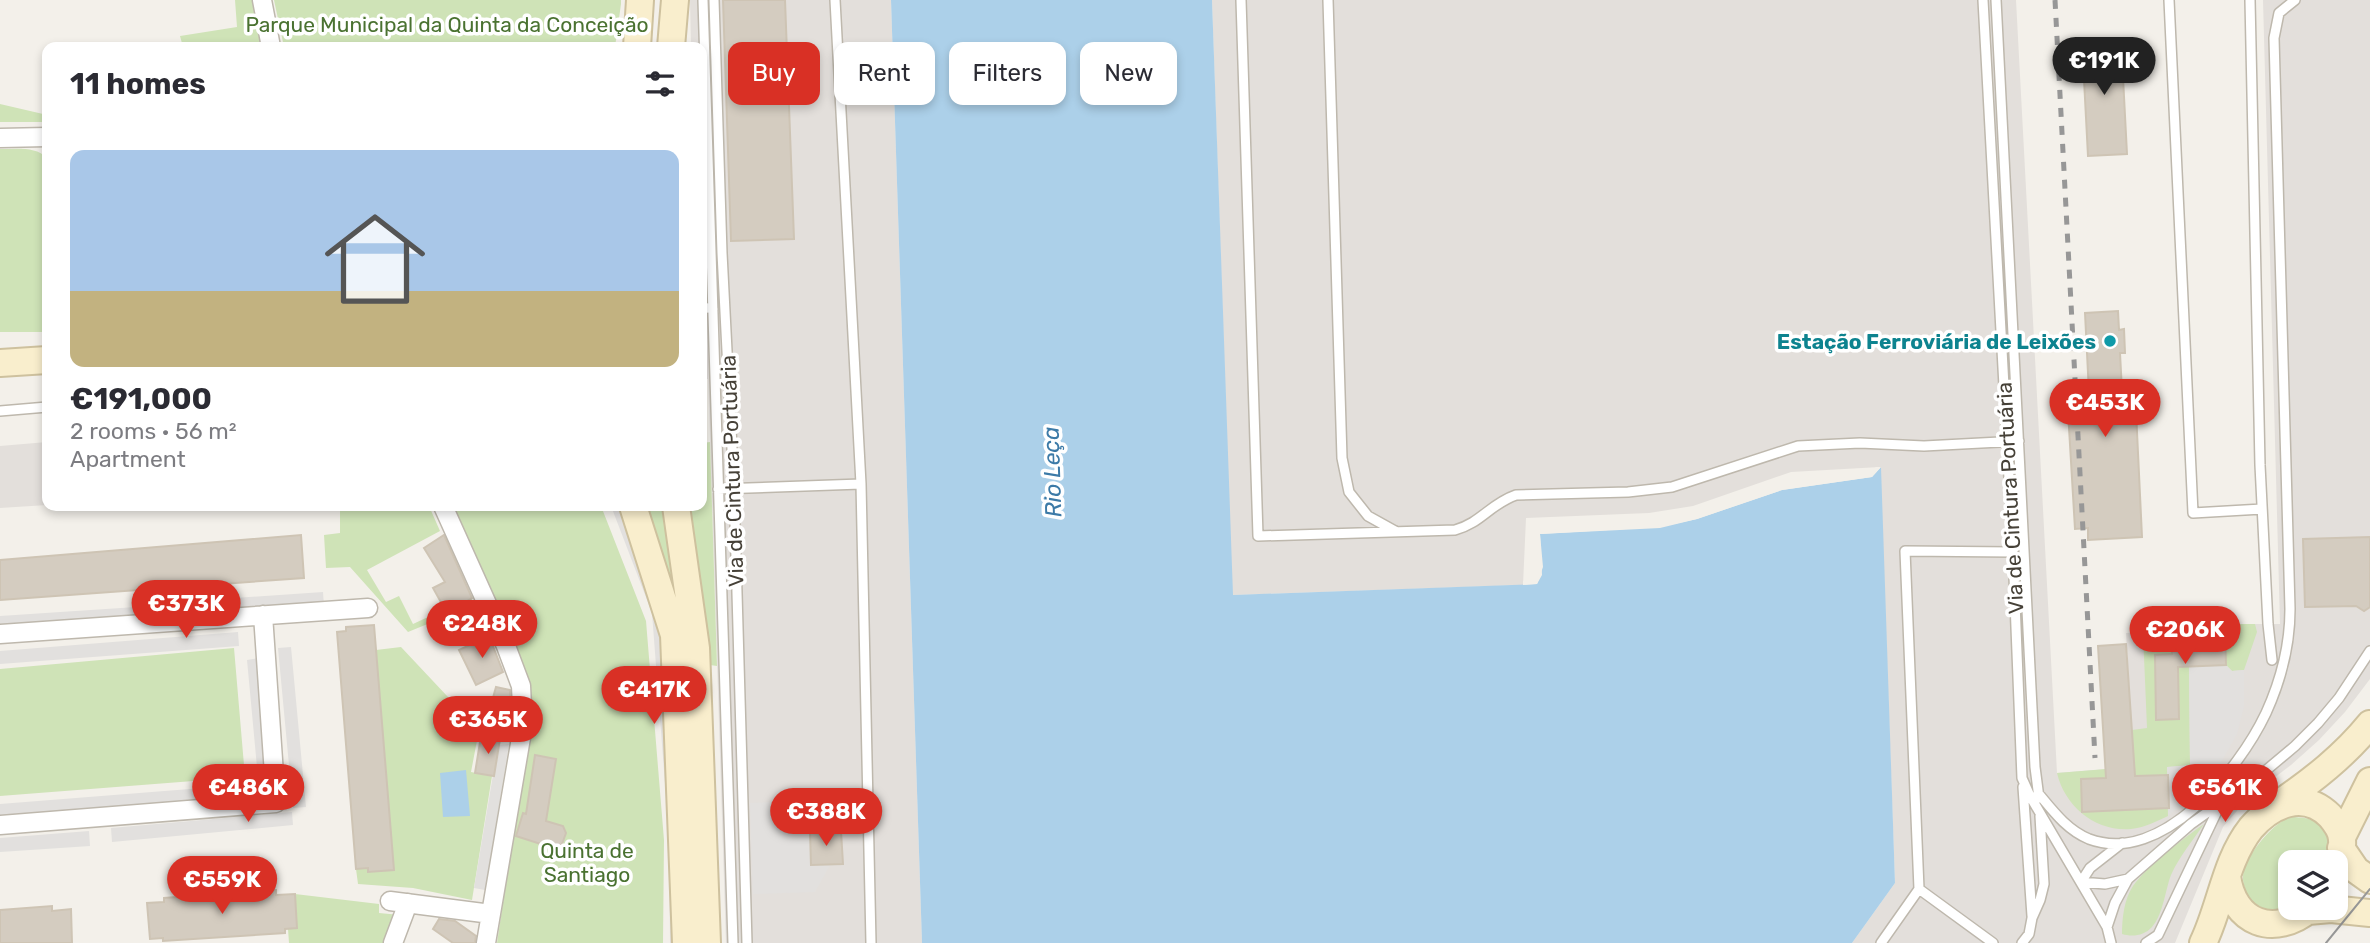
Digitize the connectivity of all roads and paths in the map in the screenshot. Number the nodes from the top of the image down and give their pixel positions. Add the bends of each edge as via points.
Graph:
1 (262, 0) edge
2 (631, 0) edge
3 (640, 0) edge
4 (675, 0) edge
5 (703, 0) edge
6 (714, 0) edge
7 (835, 0) edge
8 (1241, 0) edge
9 (1328, 0) edge
10 (1983, 0) edge
11 (1996, 0) edge
12 (2169, 0) edge
13 (2249, 0) edge
14 (2295, 0) edge
15 (270, 42) edge
16 (628, 42) edge
17 (637, 42) edge
18 (671, 42) edge
19 (704, 42) edge
20 (42, 137) edge
21 (0, 138) edge
22 (707, 158) edge
23 (707, 308) edge
24 (713, 309) junction
25 (715, 342) junction
26 (707, 343) edge
27 (42, 360) edge
28 (0, 363) edge
29 (42, 407) edge
30 (0, 411) edge
31 (2007, 441) junction
32 (2019, 441) junction
33 (861, 484) junction
34 (734, 488) junction
35 (718, 489) junction
36 (2262, 509) junction
37 (445, 511) edge
38 (635, 511) edge
39 (677, 511) edge
40 (1396, 532) junction
41 (2013, 552) junction
42 (368, 608) dead end
43 (263, 615) junction
44 (0, 634) edge
45 (2370, 651) edge
46 (2272, 660) dead end
47 (2370, 724) edge
48 (2022, 778) junction
49 (2370, 781) edge
50 (2038, 793) junction
51 (2221, 803) junction
52 (2273, 807) junction
53 (2040, 813) junction
54 (2046, 823) junction
55 (0, 825) edge
56 (2122, 844) junction
57 (2340, 850) edge
58 (2341, 850) edge
59 (2348, 861) edge
60 (2227, 876) junction
61 (2128, 879) junction
62 (2370, 880) edge
63 (2081, 882) junction
64 (1919, 889) junction
65 (2348, 911) edge
66 (2370, 913) edge
67 (491, 914) junction
68 (2032, 918) junction
69 (2280, 920) edge
70 (2298, 920) edge
71 (2107, 927) junction
72 (2156, 939) edge
73 (393, 943) edge
74 (486, 943) edge
75 (686, 943) edge
76 (707, 943) edge
77 (733, 943) edge
78 (747, 943) edge
79 (870, 943) edge
80 (1881, 943) edge
81 (1993, 943) edge
82 (2022, 943) edge
83 (2111, 943) edge
84 (2146, 943) edge
85 (2203, 943) edge
86 (2275, 943) edge

1 - 15 street
2 - 16 street
3 - 17 main road
4 - 18 main road
5 - 19 lane, Via de Cintura Portuária
6 - 34 lane, Via de Cintura Portuária
7 - 33 lane
8 - 40 lane via 1258,536
9 - 40 lane via 1342,458 1349,492 1368,516
10 - 31 lane, Via de Cintura Portuária
11 - 32 lane, Via de Cintura Portuária
12 - 36 lane via 2193,513
13 - 36 lane
14 - 56 lane via 2279,13 2274,38 2290,636 2266,712 2236,764 2175,822 2151,838
20 - 21 street
22 - 24 lane, Via de Cintura Portuária
23 - 24 lane
24 - 25 lane, Via de Cintura Portuária
25 - 26 lane
25 - 35 lane, Via de Cintura Portuária
27 - 28 main road
29 - 30 lane
31 - 32 lane
31 - 40 lane via 1798,446 1672,487 1516,495 1500,501 1470,526
31 - 41 lane, Via de Cintura Portuária
32 - 50 lane, Via de Cintura Portuária
33 - 34 lane
33 - 79 lane
34 - 35 lane
34 - 78 lane, Via de Cintura Portuária
35 - 77 lane, Via de Cintura Portuária
36 - 46 lane
37 - 67 street via 521,686 523,726
38 - 75 main road via 674,635
39 - 76 main road via 696,648
41 - 48 lane, Via de Cintura Portuária
41 - 64 lane via 1905,551
42 - 43 street
43 - 44 street
43 - 55 street via 276,803
45 - 51 lane via 2318,723
47 - 52 main road via 2322,773
48 - 53 lane, Via de Cintura Portuária
48 - 68 lane
49 - 58 main road
50 - 53 lane
50 - 54 lane, Via de Cintura Portuária
50 - 56 lane via 2065,824 2090,839
51 - 61 lane
51 - 72 lane
52 - 57 main road via 2300,801 2324,811 2335,822
52 - 60 main road via 2239,845
53 - 54 lane, Via de Cintura Portuária
53 - 68 lane via 2044,884
54 - 63 lane, Via de Cintura Portuária
56 - 63 lane via 2104,855
59 - 62 main road
60 - 69 main road via 2236,905 2250,918 2267,924
60 - 85 main road
61 - 63 lane via 2105,884
61 - 71 lane
63 - 71 lane, Via de Cintura Portuária
64 - 80 lane
64 - 81 lane
65 - 66 main road
67 - 73 street via 399,902
67 - 74 street
68 - 82 lane
70 - 86 main road
71 - 83 lane, Via de Cintura Portuária
72 - 84 lane

